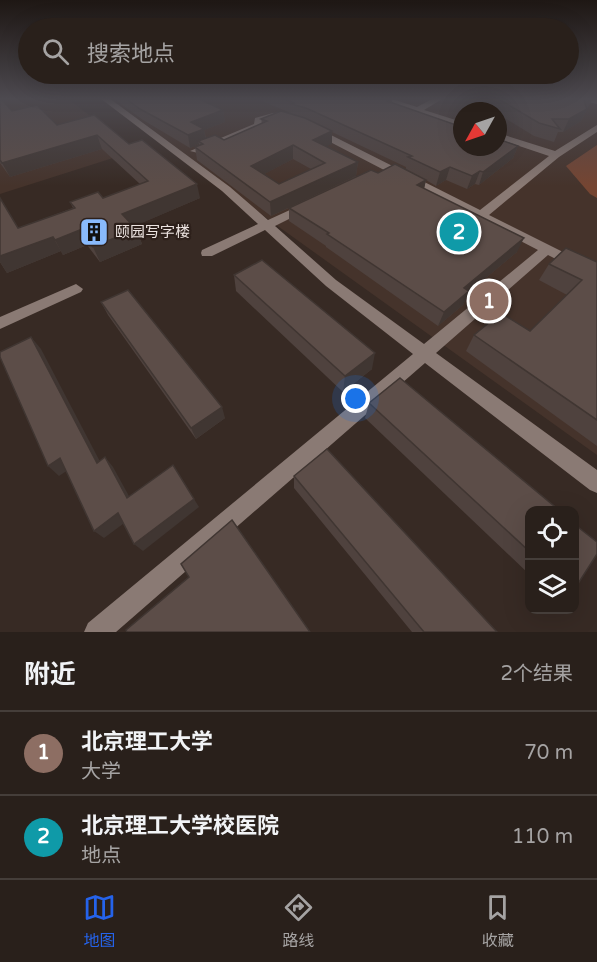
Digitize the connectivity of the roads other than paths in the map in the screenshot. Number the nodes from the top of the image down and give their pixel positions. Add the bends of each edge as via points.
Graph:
1 (144, 127) edge
2 (252, 127) edge
3 (306, 127) edge
4 (597, 128) edge
5 (507, 139) edge
6 (195, 151) edge
7 (556, 155) junction
8 (389, 167) junction
9 (368, 177) edge
10 (317, 201) edge
11 (481, 215) junction
12 (266, 226) junction
13 (547, 249) junction
14 (207, 253) dead end
15 (597, 275) edge
16 (76, 289) dead end
17 (0, 323) edge
18 (426, 354) junction
19 (597, 483) edge
20 (97, 632) edge

1 - 12 street via 226,189
2 - 6 street
3 - 8 street
4 - 7 street
5 - 7 street
7 - 11 street
8 - 9 street
8 - 11 street
10 - 12 street
11 - 13 street
12 - 14 street
12 - 18 street via 331,283
13 - 15 street
13 - 18 street
16 - 17 street
18 - 19 street
18 - 20 street

